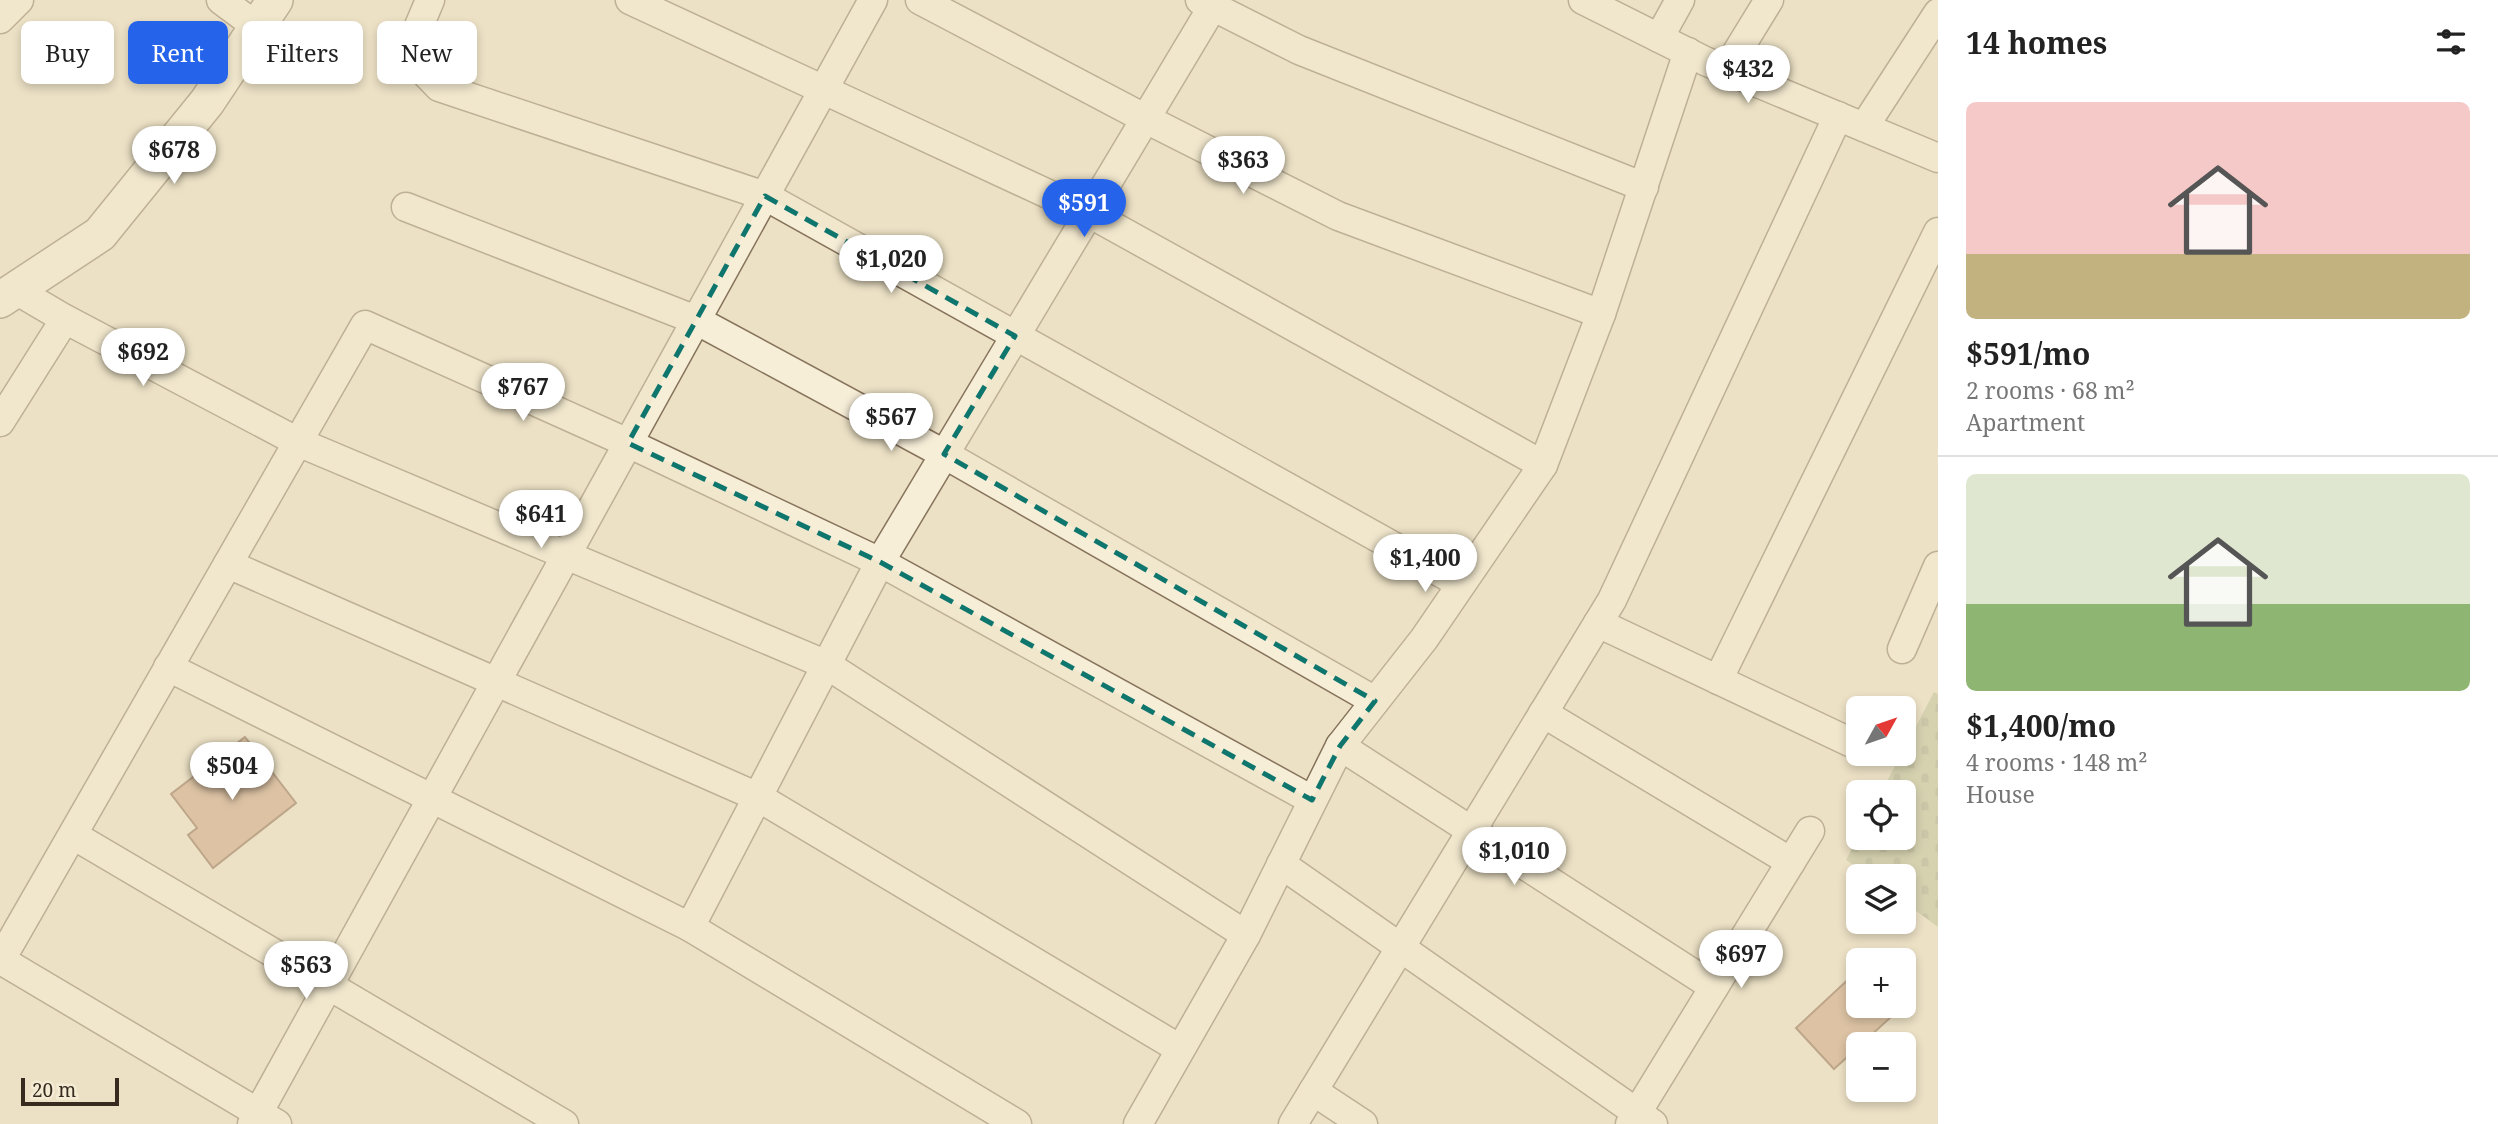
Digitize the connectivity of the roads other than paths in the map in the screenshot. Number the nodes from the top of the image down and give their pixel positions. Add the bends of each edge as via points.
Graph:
1 (19, 0) edge
2 (221, 0) edge
3 (430, 0) edge
4 (630, 0) edge
5 (873, 0) edge
6 (920, 0) edge
7 (1583, 0) edge
8 (1680, 0) edge
9 (1769, 0) edge
10 (1207, 3) edge
11 (265, 13) edge
12 (1938, 13) edge
13 (0, 19) edge
14 (1659, 38) junction
15 (1688, 52) junction
16 (1726, 69) junction
17 (824, 89) junction
18 (1838, 116) junction
19 (1146, 119) junction
20 (1864, 127) junction
21 (1938, 158) edge
22 (1643, 187) junction
23 (765, 196) junction
24 (406, 207) dead end
25 (1089, 214) junction
26 (1938, 232) edge
27 (7, 294) edge
28 (1601, 314) junction
29 (65, 319) junction
30 (696, 320) junction
31 (1016, 336) junction
32 (0, 422) edge
33 (298, 442) junction
34 (628, 443) junction
35 (944, 454) junction
36 (1544, 465) junction
37 (566, 555) junction
38 (880, 562) junction
39 (228, 564) junction
40 (1938, 566) edge
41 (1461, 584) junction
42 (1598, 623) junction
43 (1902, 649) dead end
44 (827, 665) junction
45 (169, 667) junction
46 (1718, 680) junction
47 (496, 682) junction
48 (1375, 701) junction
49 (1543, 713) junction
50 (1846, 740) edge
51 (1340, 746) junction
52 (758, 797) junction
53 (432, 798) junction
54 (1312, 800) junction
55 (1471, 831) junction
56 (1810, 831) dead end
57 (72, 835) junction
58 (1791, 862) junction
59 (1281, 863) junction
60 (690, 927) junction
61 (1246, 935) junction
62 (1400, 947) junction
63 (0, 961) edge
64 (329, 986) junction
65 (1714, 987) junction
66 (1180, 1049) junction
67 (1313, 1091) junction
68 (262, 1120) edge
69 (1640, 1120) edge
70 (565, 1124) edge
71 (1017, 1124) edge
72 (1138, 1124) edge
73 (1293, 1124) edge
74 (1363, 1124) edge

1 - 13 street
2 - 11 street
3 - 23 street via 411,45 415,62 439,87
4 - 17 street
5 - 17 street
6 - 19 street
7 - 14 street
8 - 14 street
9 - 16 street
10 - 19 street
10 - 22 street via 1299,50
11 - 27 street via 206,102 100,234
12 - 20 street
14 - 15 street
15 - 16 street
15 - 22 street
16 - 18 street
17 - 23 street
17 - 25 street
18 - 20 street
18 - 42 street
19 - 25 street
19 - 28 street via 1338,216
20 - 21 street
22 - 28 street
23 - 30 street
23 - 31 street
24 - 30 street
25 - 31 street
25 - 36 street
26 - 46 street
27 - 29 street
28 - 36 street
29 - 32 street
29 - 33 street
30 - 34 street
30 - 35 street
31 - 35 street
31 - 41 street
33 - 34 street via 365,325
33 - 37 street
33 - 39 street
34 - 37 street
34 - 38 street
35 - 38 street
35 - 48 street
36 - 41 street
37 - 44 street
37 - 47 street
38 - 44 street
38 - 54 street
39 - 45 street
39 - 47 street
40 - 43 street
41 - 48 street
42 - 46 street
42 - 49 street
44 - 52 street
44 - 61 street
45 - 53 street
45 - 57 street
46 - 50 street
47 - 52 street
47 - 53 street
48 - 51 street
49 - 55 street
49 - 58 street
51 - 54 street
51 - 55 street
52 - 60 street
52 - 66 street
53 - 60 street
53 - 64 street
54 - 59 street
55 - 62 street
55 - 65 street
56 - 58 street
57 - 63 street
57 - 64 street
58 - 65 street
59 - 61 street
59 - 62 street
60 - 71 street
61 - 66 street
62 - 67 street
62 - 69 street
63 - 68 street
64 - 68 street
64 - 70 street
65 - 69 street
66 - 72 street
67 - 73 street
67 - 74 street

